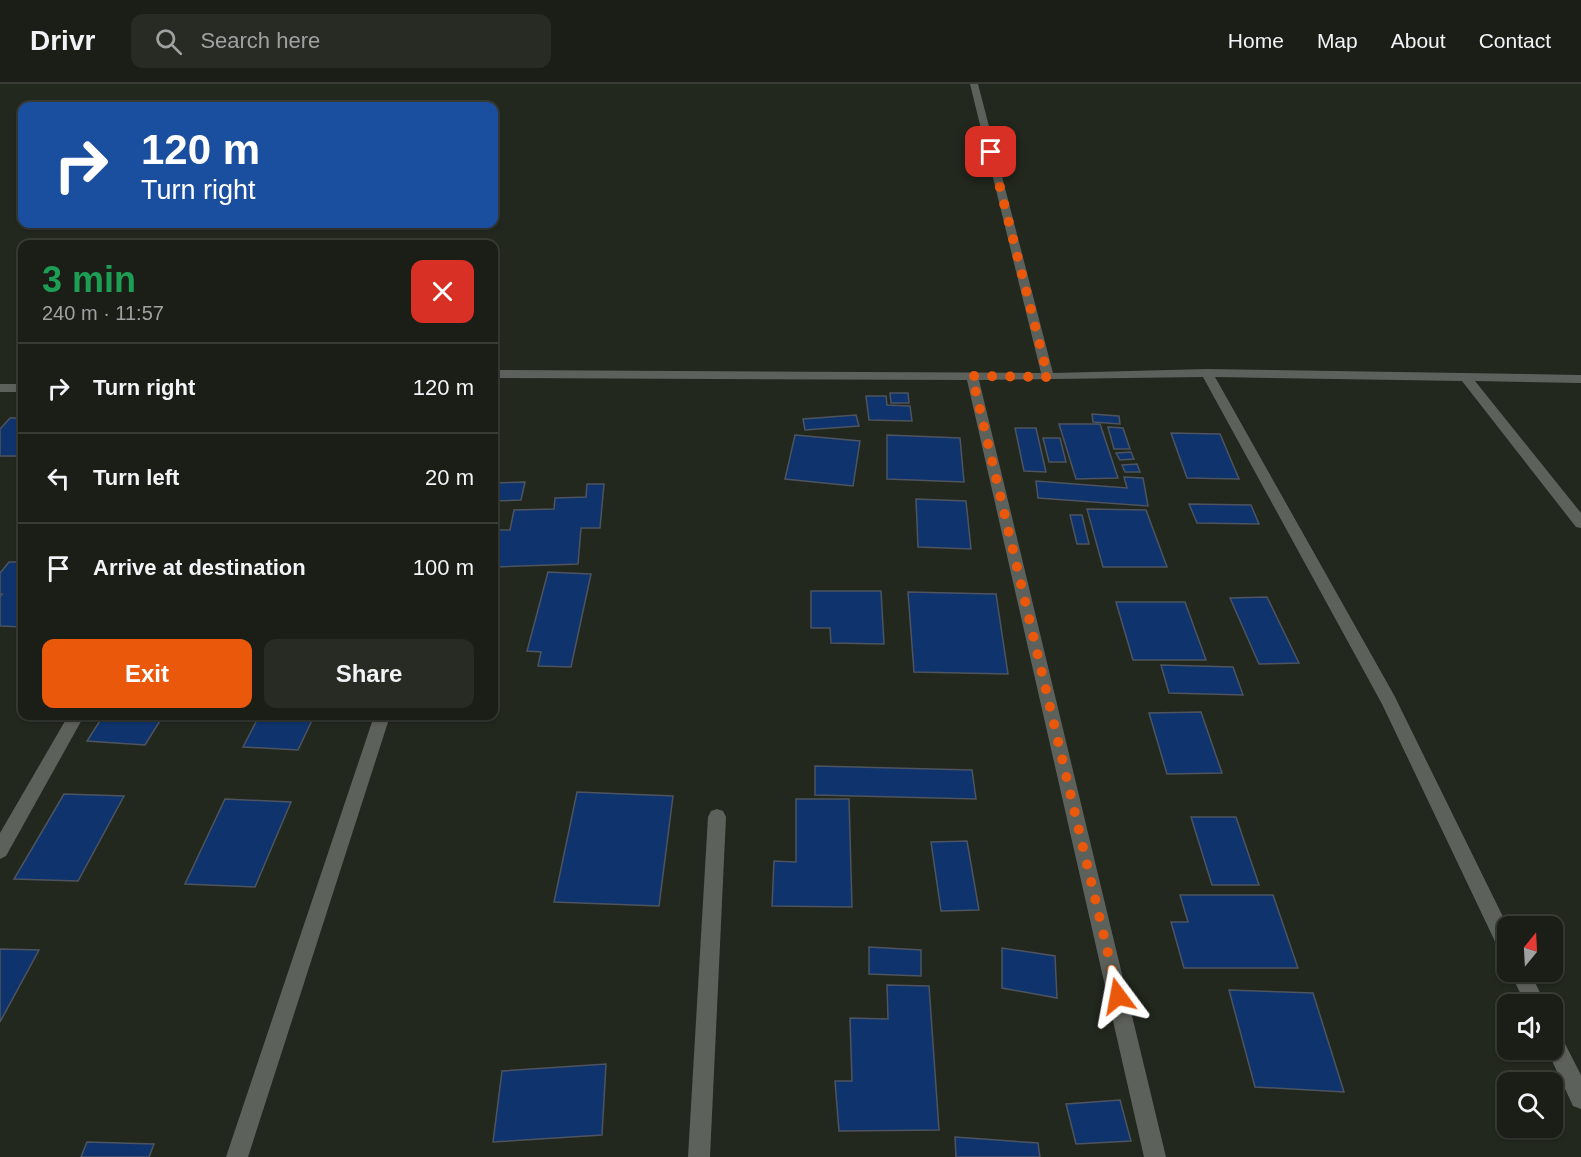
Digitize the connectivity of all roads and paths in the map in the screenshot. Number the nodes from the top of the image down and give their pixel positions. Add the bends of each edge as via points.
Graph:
1 (974, 84) edge
2 (1207, 373) junction
3 (498, 374) edge
4 (972, 376) junction
5 (1048, 377) junction
6 (1465, 377) junction
7 (1581, 380) edge
8 (0, 388) edge
9 (18, 388) edge
10 (1581, 523) edge
11 (74, 720) edge
12 (381, 720) edge
13 (717, 817) dead end
14 (0, 850) edge
15 (1497, 923) edge
16 (1562, 1060) edge
17 (1581, 1098) edge
18 (237, 1157) edge
19 (699, 1157) edge
20 (1155, 1157) edge

1 - 5 street
2 - 5 street
2 - 6 street
2 - 15 street via 1388,700
3 - 4 street
4 - 5 street
4 - 20 street
6 - 7 street
6 - 10 street
8 - 9 street
11 - 14 street
12 - 18 street
13 - 19 street
16 - 17 street

